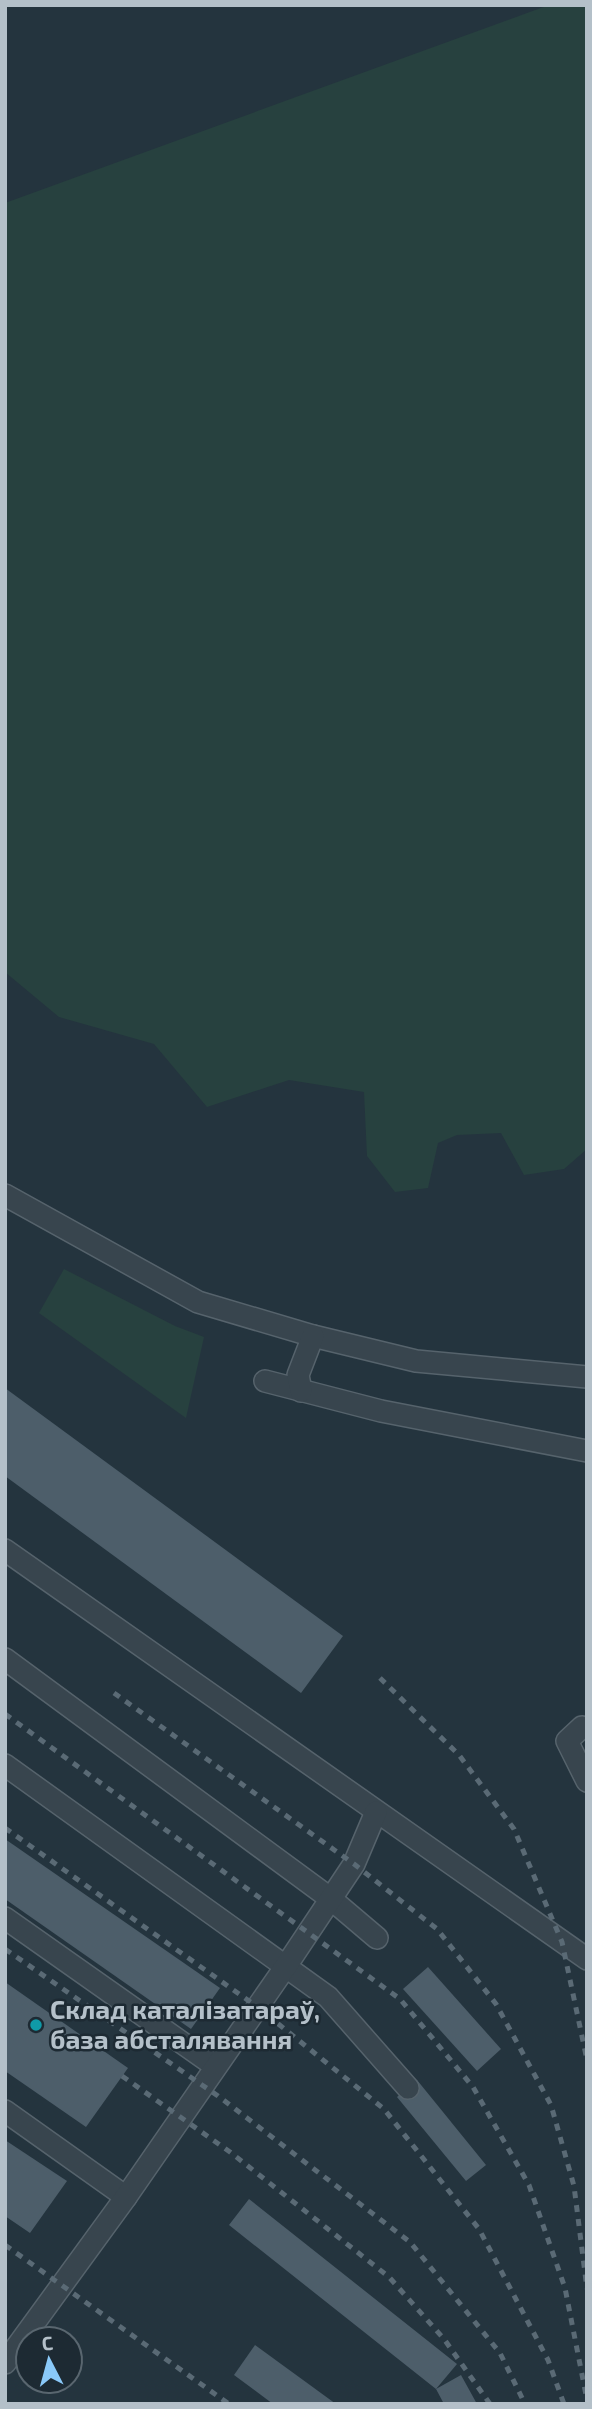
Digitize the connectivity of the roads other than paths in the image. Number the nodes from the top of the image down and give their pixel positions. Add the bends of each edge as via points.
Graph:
1 (5, 1195) edge
2 (313, 1336) junction
3 (587, 1377) edge
4 (265, 1381) dead end
5 (301, 1391) junction
6 (587, 1451) edge
7 (5, 1550) edge
8 (5, 1659) edge
9 (582, 1727) dead end
10 (5, 1765) edge
11 (587, 1781) edge
12 (376, 1812) junction
13 (331, 1899) junction
14 (5, 1917) edge
15 (377, 1938) dead end
16 (587, 1959) edge
17 (286, 1966) junction
18 (215, 2066) junction
19 (408, 2088) dead end
20 (5, 2111) edge
21 (126, 2197) junction
22 (5, 2363) edge

1 - 2 street via 198,1302
2 - 3 street via 416,1361
2 - 5 street via 298,1375
4 - 5 street
5 - 6 street
7 - 12 street
8 - 13 street
9 - 11 street via 567,1741
10 - 17 street
12 - 13 street via 354,1864
12 - 16 street
13 - 15 street
13 - 17 street
14 - 18 street
17 - 18 street
17 - 19 street via 328,1997
18 - 21 street
20 - 21 street
21 - 22 street

